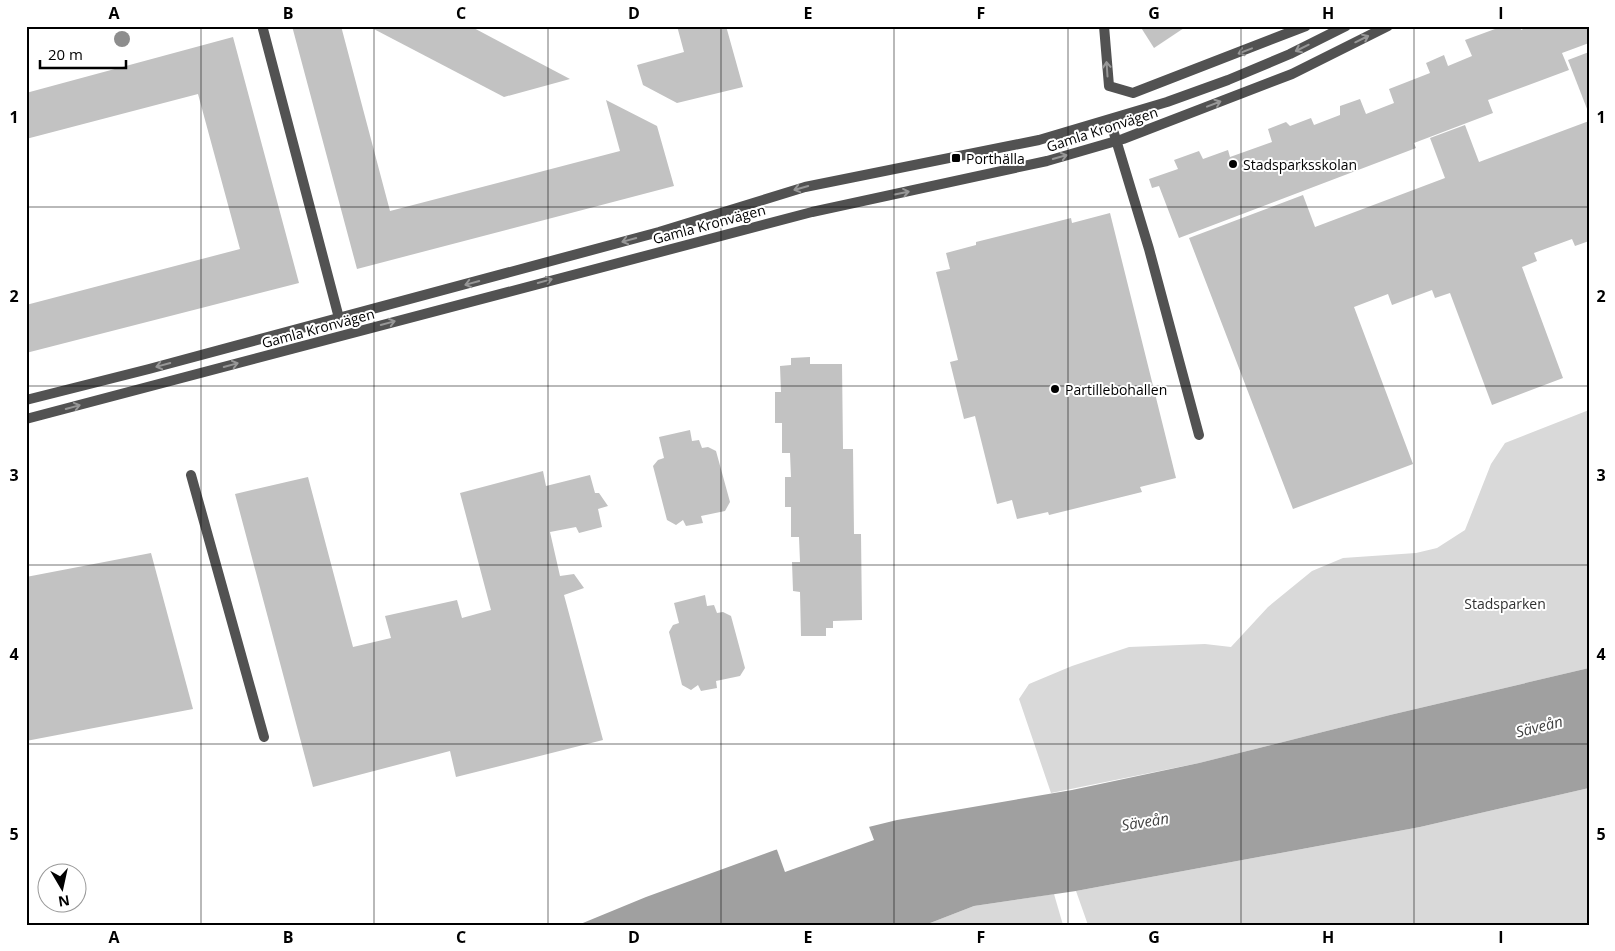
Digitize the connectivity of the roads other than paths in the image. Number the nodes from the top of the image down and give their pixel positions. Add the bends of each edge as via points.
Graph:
1 (1104, 26) edge
2 (1306, 26) edge
3 (1346, 26) edge
4 (1388, 26) edge
5 (264, 29) dead end
6 (1110, 120) junction
7 (1116, 141) junction
8 (340, 318) junction
9 (26, 400) edge
10 (26, 419) edge
11 (1199, 435) dead end
12 (191, 475) dead end
13 (264, 737) dead end

2 -> 1 street via 1133,94 1109,86
3 -> 6 street, Gamla Kronvägen via 1228,80
7 -> 4 street, Gamla Kronvägen via 1292,74
5 - 8 street
6 - 7 street
6 -> 8 street, Gamla Kronvägen via 1039,140 805,187 659,232
10 -> 7 street, Gamla Kronvägen via 802,214 1047,161
7 - 11 street
8 -> 9 street, Gamla Kronvägen
12 - 13 street

